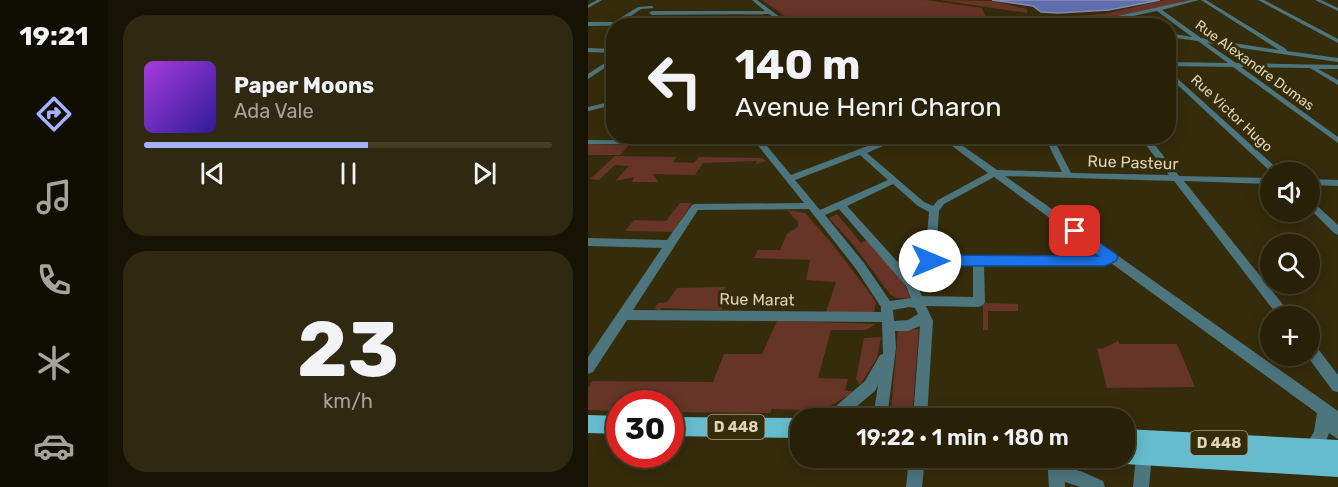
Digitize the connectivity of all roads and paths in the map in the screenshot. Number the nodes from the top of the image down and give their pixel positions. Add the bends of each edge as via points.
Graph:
1 (600, 0) edge
2 (659, 0) edge
3 (754, 0) edge
4 (1197, 0) edge
5 (1203, 0) edge
6 (1260, 0) edge
7 (1317, 0) edge
8 (588, 7) edge
9 (1158, 9) junction
10 (652, 10) junction
11 (1338, 10) edge
12 (771, 12) junction
13 (625, 18) edge
14 (657, 18) edge
15 (779, 18) edge
16 (1109, 18) edge
17 (1170, 18) edge
18 (1176, 22) edge
19 (588, 24) edge
20 (606, 25) edge
21 (1176, 36) edge
22 (1201, 40) junction
23 (1338, 41) edge
24 (588, 50) edge
25 (606, 51) edge
26 (1289, 53) junction
27 (1338, 60) edge
28 (606, 64) edge
29 (1176, 64) edge
30 (1234, 65) junction
31 (1312, 67) junction
32 (1338, 67) edge
33 (588, 77) edge
34 (1176, 79) edge
35 (1338, 83) edge
36 (606, 104) edge
37 (603, 105) junction
38 (588, 109) edge
39 (588, 118) edge
40 (1338, 141) edge
41 (588, 142) edge
42 (606, 142) edge
43 (761, 144) edge
44 (882, 144) edge
45 (958, 144) edge
46 (1052, 144) edge
47 (1149, 144) edge
48 (861, 152) junction
49 (1265, 162) edge
50 (995, 174) junction
51 (1068, 175) junction
52 (1176, 178) junction
53 (789, 179) junction
54 (893, 181) junction
55 (1260, 181) edge
56 (1320, 182) edge
57 (1338, 183) edge
58 (841, 205) junction
59 (815, 210) junction
60 (934, 210) junction
61 (1320, 214) edge
62 (1338, 231) edge
63 (588, 242) edge
64 (669, 243) junction
65 (1111, 257) junction
66 (978, 261) junction
67 (1277, 306) edge
68 (921, 307) junction
69 (625, 315) junction
70 (888, 315) junction
71 (890, 348) junction
72 (1320, 362) edge
73 (588, 368) edge
74 (1338, 386) edge
75 (845, 408) edge
76 (881, 408) edge
77 (921, 408) edge
78 (1327, 415) edge
79 (588, 424) edge
80 (606, 425) edge
81 (684, 426) edge
82 (790, 428) edge
83 (1338, 432) edge
84 (1135, 439) edge
85 (1312, 448) junction
86 (1338, 450) edge
87 (1135, 454) edge
88 (1338, 460) edge
89 (1298, 465) junction
90 (1338, 467) edge
91 (916, 468) edge
92 (1056, 472) edge
93 (914, 487) edge
94 (1097, 487) edge
95 (1141, 487) edge

1 - 8 street
2 - 10 street
3 - 12 street
4 - 9 street
5 - 26 street
6 - 23 street
7 - 11 street
9 - 16 street
9 - 17 street, Rue Alexandre Dumas
10 - 12 street
10 - 13 street via 640,8
10 - 14 street
12 - 15 street
18 - 22 street, Rue Alexandre Dumas
19 - 20 street
21 - 22 street
22 - 26 street
22 - 30 street, Rue Alexandre Dumas
24 - 25 street
26 - 27 street
26 - 31 street
28 - 33 street
29 - 30 street
30 - 31 street
30 - 40 street, Rue Alexandre Dumas
31 - 32 street
31 - 35 street
34 - 49 street, Rue Victor Hugo
36 - 37 street
37 - 38 street
37 - 39 street
41 - 42 street
43 - 53 street
44 - 48 street
45 - 50 street
46 - 51 street
47 - 52 street
48 - 53 street
48 - 54 street
50 - 51 street, Rue Pasteur
50 - 60 street via 941,202
50 - 65 street
51 - 52 street, Rue Pasteur
52 - 55 street, Rue Pasteur
52 - 67 street
53 - 59 street
54 - 58 street
54 - 60 street
56 - 57 street
58 - 59 street
58 - 68 street via 911,285
59 - 64 street via 695,207
59 - 70 street via 861,266
60 - 66 street via 930,261
61 - 62 street
63 - 64 street
64 - 69 street
65 - 66 street via 1105,261
65 - 78 street
66 - 68 street via 979,302
68 - 70 street via 909,302
68 - 70 street via 913,325 902,327
68 - 77 street via 927,321
69 - 70 street, Rue Marat
69 - 73 street
70 - 71 street
71 - 75 street via 870,386
71 - 76 street
72 - 74 street
78 - 83 street
78 - 85 street
79 - 80 main road
81 - 82 main road, D 448
84 - 85 main road, D 448
85 - 86 main road, D 448
87 - 89 main road, D 448
87 - 95 street
88 - 89 street
89 - 90 main road, D 448
91 - 93 street
92 - 94 street

